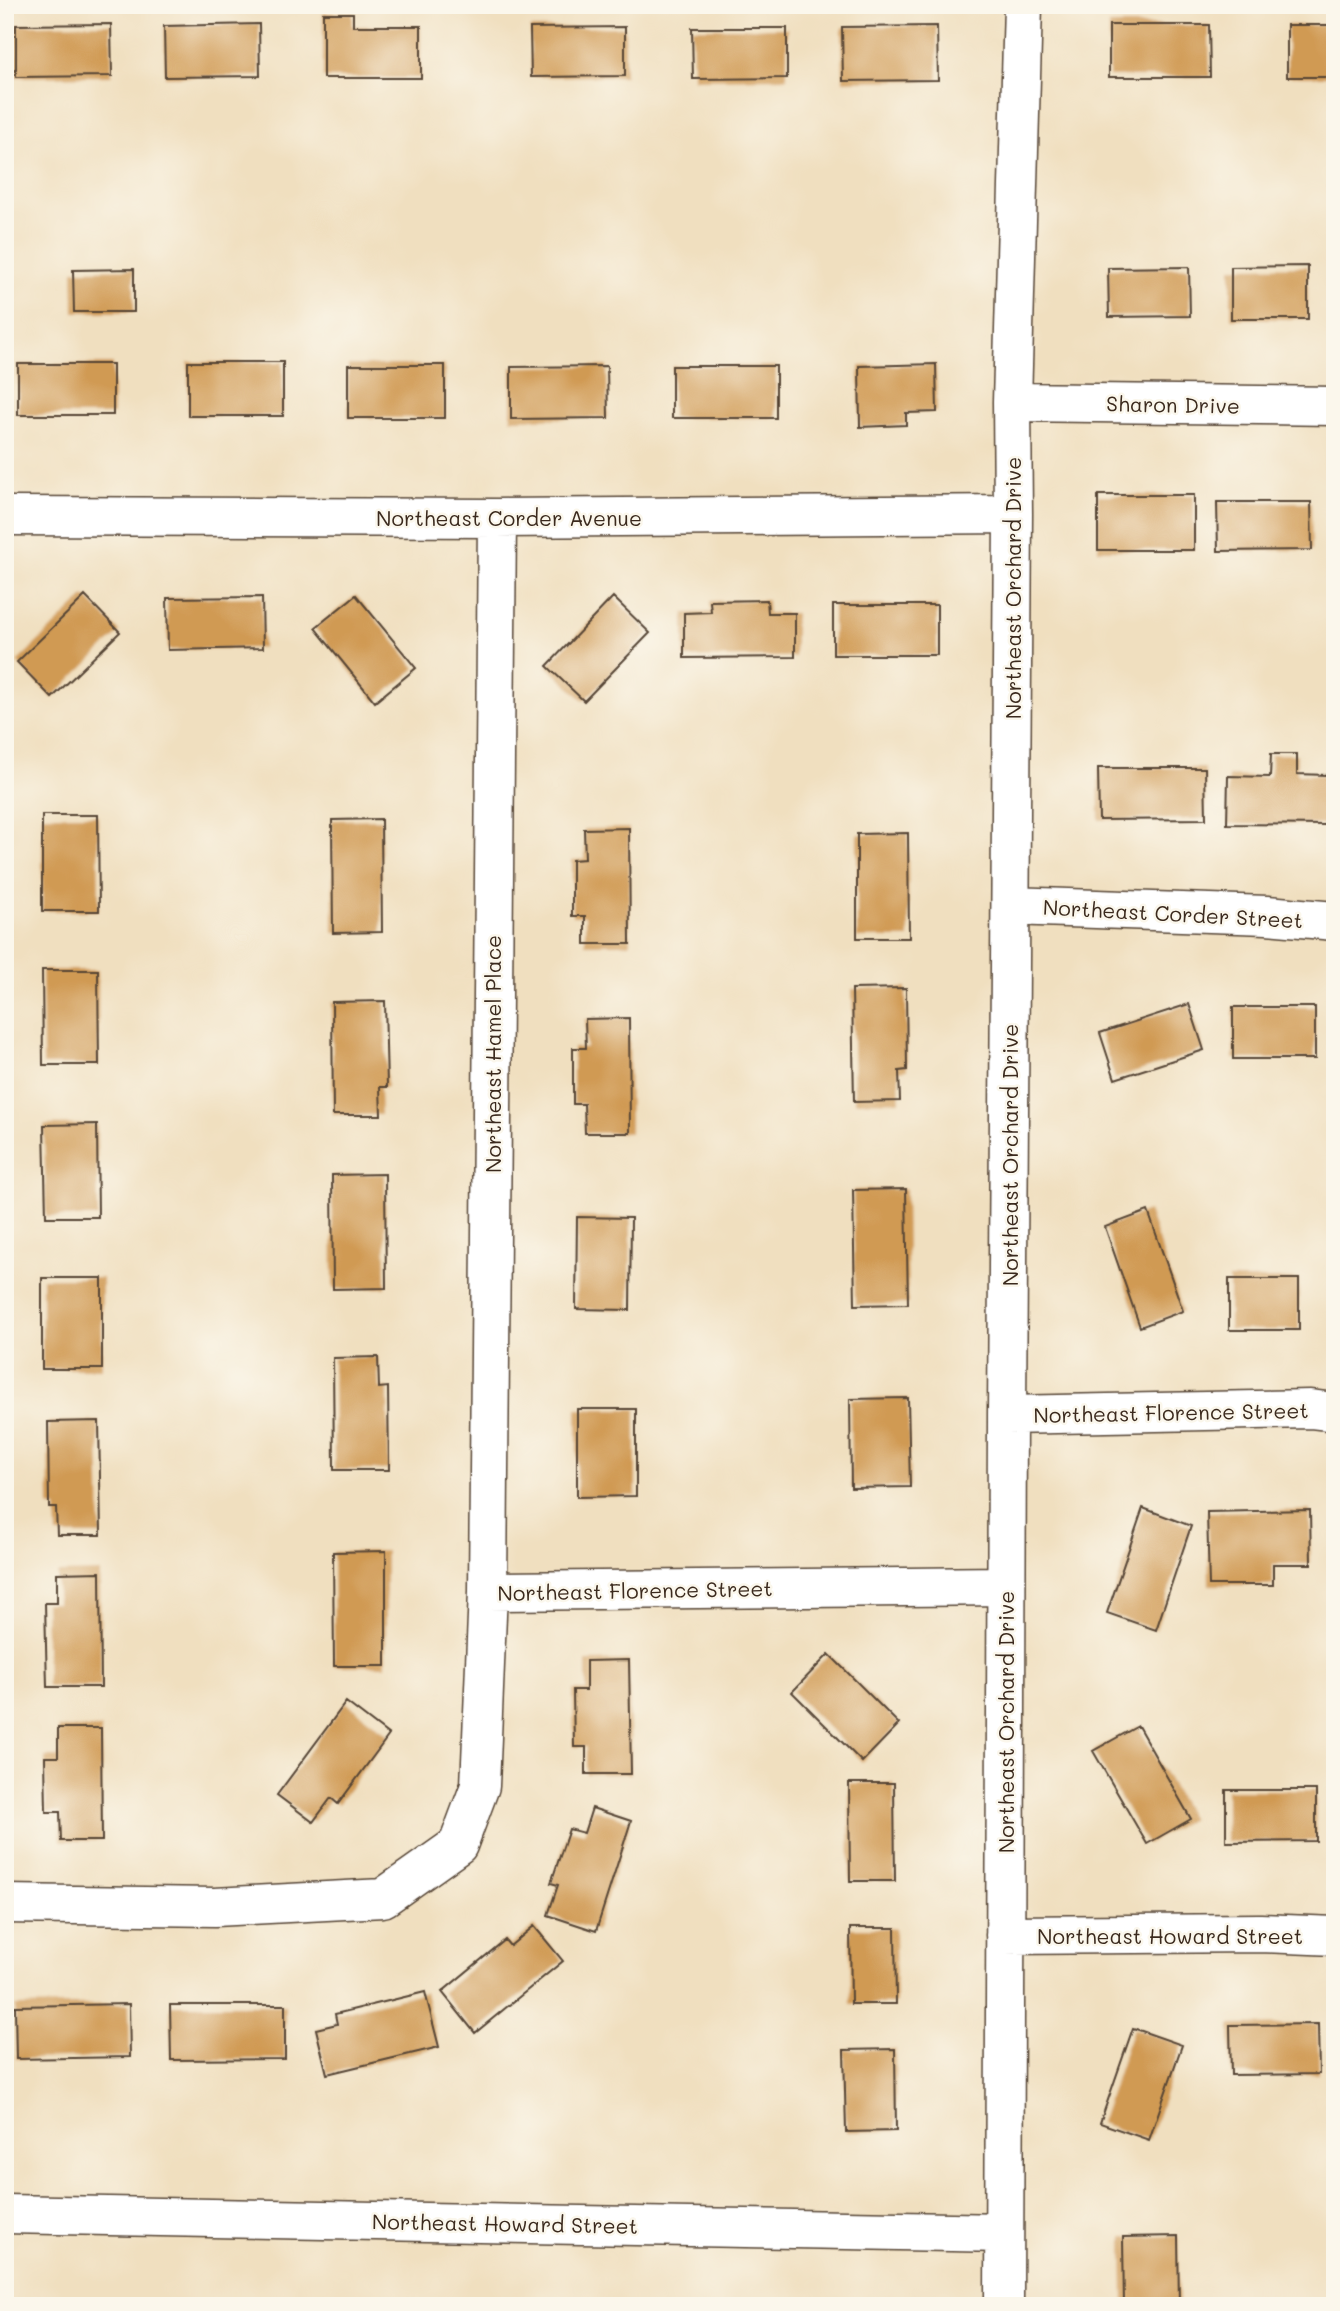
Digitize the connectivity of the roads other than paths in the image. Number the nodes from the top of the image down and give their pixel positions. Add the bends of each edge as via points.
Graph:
1 (1023, 5) edge
2 (1012, 402) junction
3 (1335, 406) edge
4 (1013, 514) junction
5 (5, 516) edge
6 (497, 518) junction
7 (1011, 906) junction
8 (1335, 921) edge
9 (1335, 1412) edge
10 (1007, 1415) junction
11 (1006, 1586) junction
12 (488, 1591) junction
13 (5, 1904) edge
14 (1004, 1935) junction
15 (1335, 1936) edge
16 (5, 2214) edge
17 (1004, 2233) junction
18 (1004, 2306) edge

1 - 2 street, Northeast Orchard Drive
2 - 3 street, Sharon Drive
2 - 4 street, Northeast Orchard Drive
4 - 6 street, Northeast Corder Avenue
4 - 7 street, Northeast Orchard Drive
5 - 6 street, Northeast Corder Avenue
6 - 12 street, Northeast Hamel Place
7 - 8 street, Northeast Corder Street
7 - 10 street, Northeast Orchard Drive
9 - 10 street, Northeast Florence Street
10 - 11 street, Northeast Orchard Drive
11 - 12 street, Northeast Florence Street
11 - 14 street, Northeast Orchard Drive
12 - 13 street, Northeast Florence Street via 480,1786 458,1845 383,1898 215,1907
14 - 15 street, Northeast Howard Street
14 - 17 street, Northeast Orchard Drive
16 - 17 street, Northeast Howard Street
17 - 18 street, Northeast Orchard Drive

